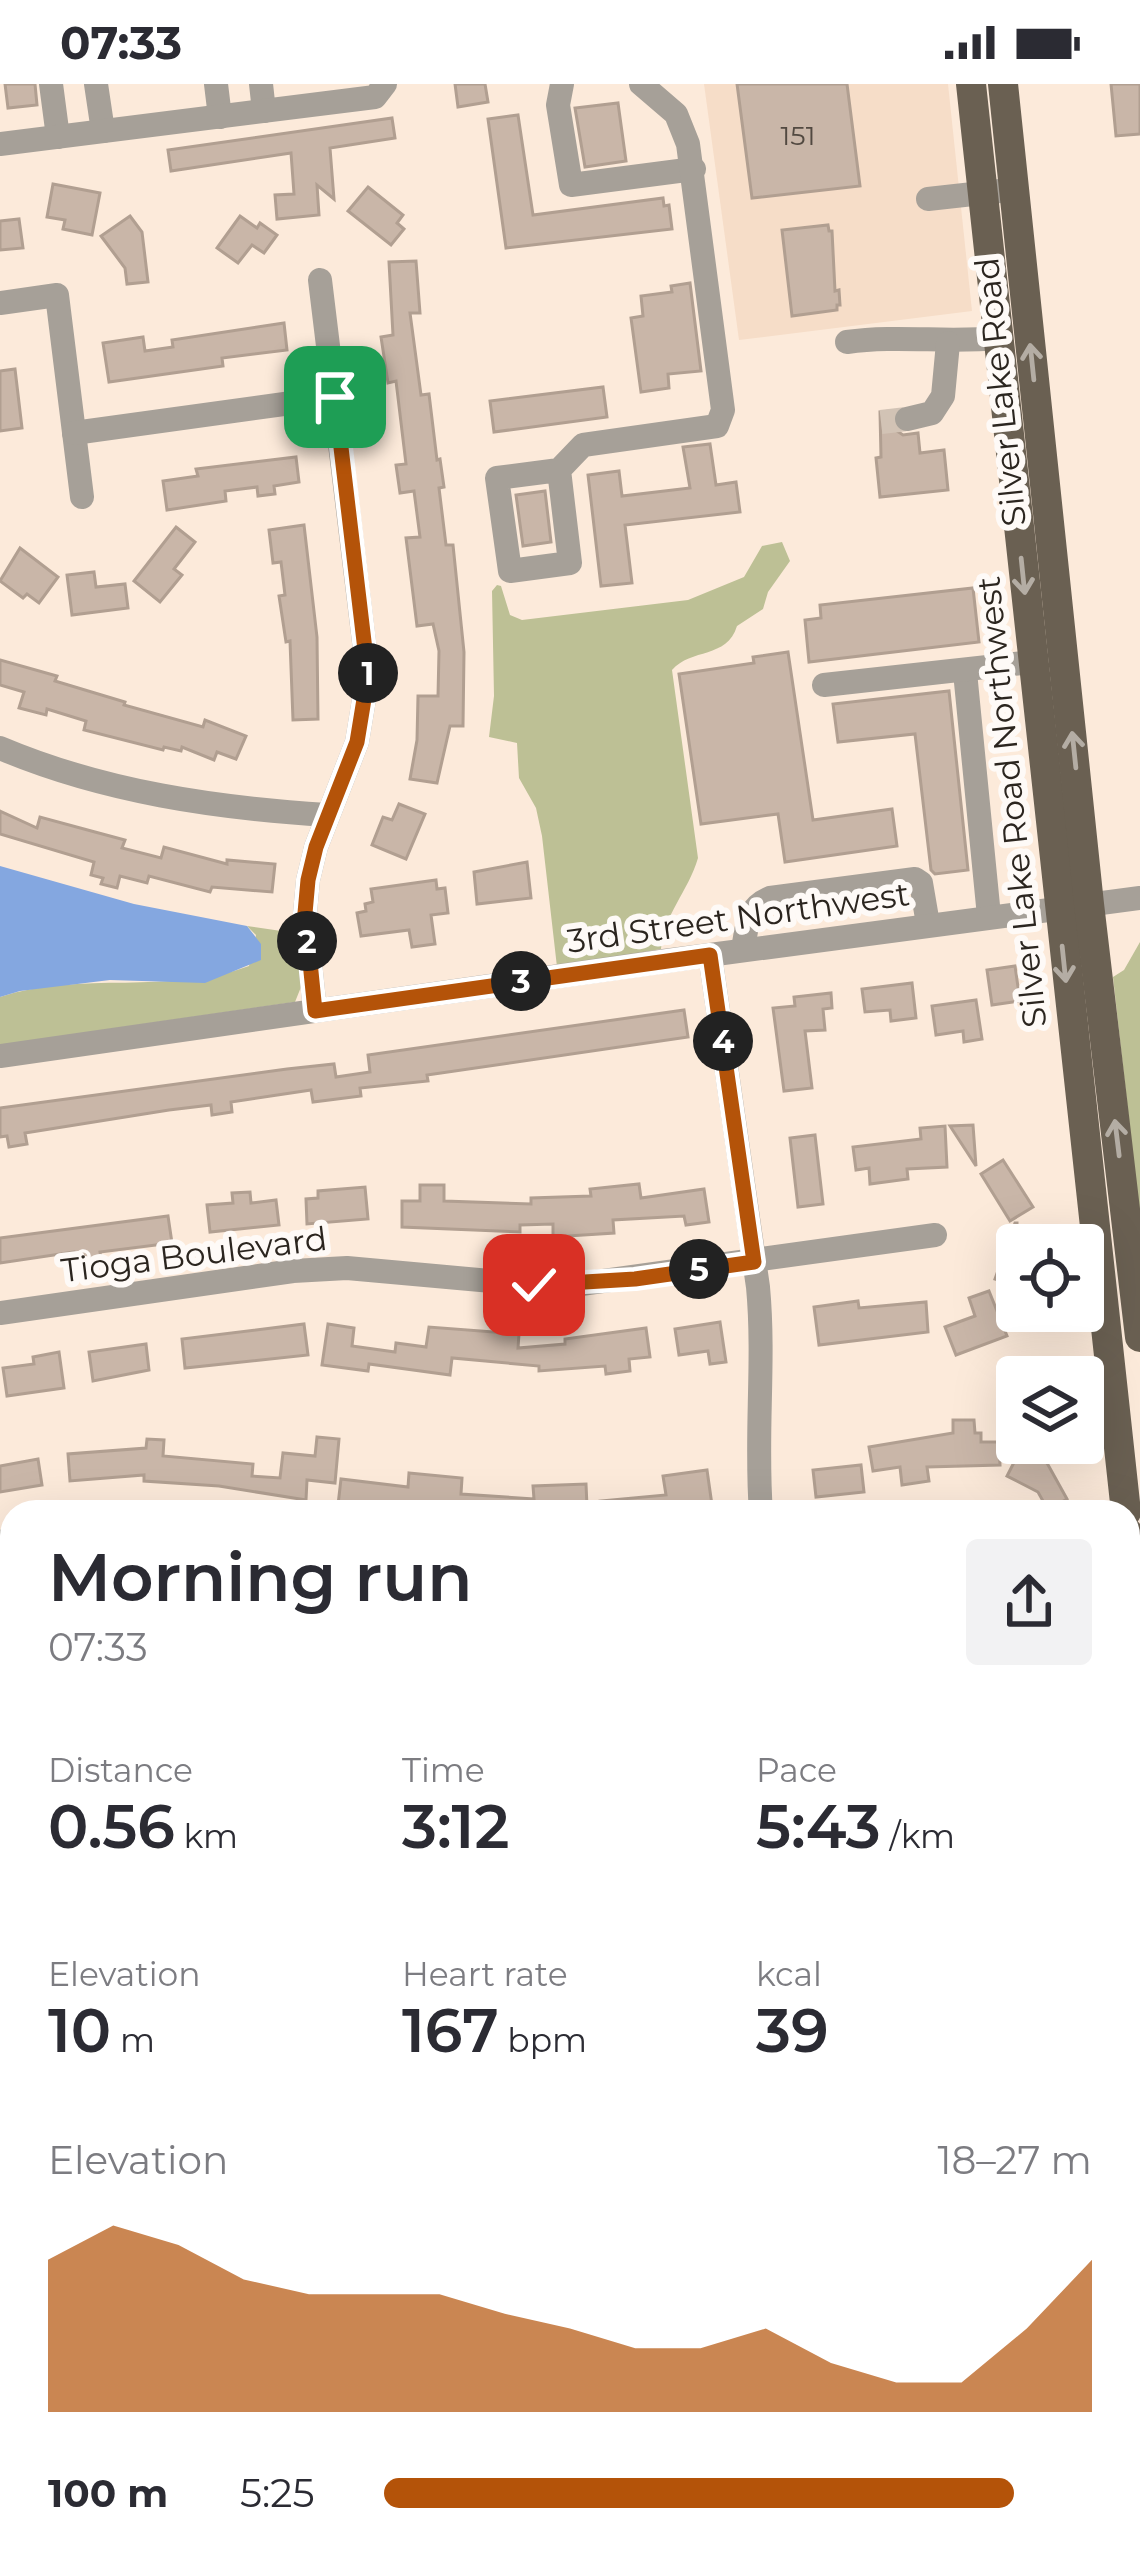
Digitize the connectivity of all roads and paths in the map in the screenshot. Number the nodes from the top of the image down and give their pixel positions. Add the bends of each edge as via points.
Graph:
1 (51, 84) edge
2 (96, 84) edge
3 (216, 84) edge
4 (261, 84) edge
5 (385, 84) edge
6 (562, 84) edge
7 (641, 84) edge
8 (971, 84) edge
9 (1003, 84) edge
10 (264, 111) junction
11 (220, 117) junction
12 (103, 131) junction
13 (58, 137) junction
14 (0, 144) edge
15 (694, 169) junction
16 (1015, 190) junction
17 (983, 193) junction
18 (928, 199) dead end
19 (320, 280) dead end
20 (0, 303) edge
21 (998, 338) junction
22 (847, 342) dead end
23 (948, 343) junction
24 (335, 397) junction
25 (908, 419) tunnel mouth
26 (74, 434) junction
27 (560, 470) junction
28 (82, 497) dead end
29 (1031, 662) junction
30 (965, 672) junction
31 (824, 685) dead end
32 (0, 748) edge
33 (327, 814) junction
34 (1140, 898) edge
35 (1074, 906) junction
36 (989, 916) junction
37 (928, 924) junction
38 (743, 950) junction
39 (710, 955) junction
40 (315, 1011) junction
41 (0, 1056) edge
42 (935, 1235) dead end
43 (754, 1262) junction
44 (0, 1313) edge
45 (1140, 1337) edge
46 (760, 1500) edge
47 (1125, 1500) edge

1 - 13 street
2 - 12 street
3 - 11 street
4 - 10 street
5 - 10 street via 375,97
6 - 15 street via 571,185
7 - 15 street via 676,114
8 - 17 main road, Silver Lake Road Northwest
9 - 16 main road, Silver Lake Road
10 - 11 street
11 - 12 street
12 - 13 street
13 - 14 street
15 - 27 street via 723,410 717,426 583,445
16 - 17 street
35 -> 16 main road, Silver Lake Road
17 - 18 street
17 - 21 main road, Silver Lake Road Northwest
19 - 24 street
20 - 26 street via 57,295
21 - 23 street
21 -> 29 main road, Silver Lake Road Northwest
22 - 23 street
23 - 25 street via 943,397 932,413
24 - 26 street
24 - 33 street via 368,675 357,742
26 - 28 street
27 - 27 street via 570,563 510,571 497,478
29 - 30 street
29 - 35 main road, Silver Lake Road Northwest
30 - 31 street
30 - 36 street
32 - 33 street via 162,796
33 - 40 street via 305,913
34 - 35 street, 3rd Street Northwest
35 - 36 street, 3rd Street Northwest
45 -> 35 main road, Silver Lake Road
35 -> 47 main road, Silver Lake Road Northwest
36 - 37 street, 3rd Street Northwest
37 - 38 street, 3rd Street Northwest
37 - 38 street via 915,879 770,898 748,915
38 - 39 street, 3rd Street Northwest
39 - 40 street, 3rd Street Northwest
39 - 43 street
40 - 41 street, 3rd Street Northwest
42 - 43 street, Tioga Boulevard
43 - 44 street, Tioga Boulevard via 534,1285 311,1270
43 - 46 street via 762,1334

